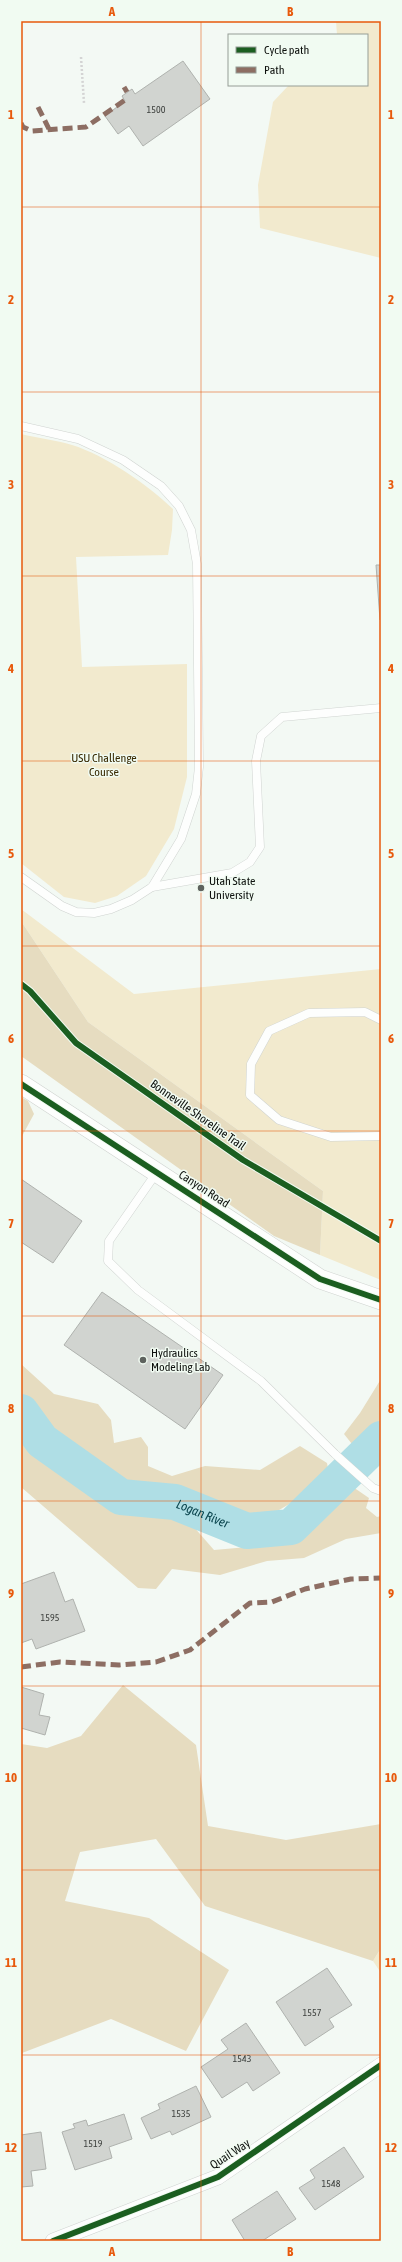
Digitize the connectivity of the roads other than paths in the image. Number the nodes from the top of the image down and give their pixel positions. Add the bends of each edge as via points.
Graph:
1 (21, 426) edge
2 (381, 708) edge
3 (21, 877) edge
4 (152, 887) junction
5 (381, 1020) edge
6 (21, 1084) edge
7 (381, 1136) edge
8 (157, 1171) junction
9 (381, 1300) edge
10 (381, 1491) edge
11 (381, 2065) edge
12 (53, 2241) edge

1 - 4 lane via 78,439 123,460 161,486 179,506 191,530 197,564 199,767 196,794 181,839
2 - 4 lane via 282,717 261,736 256,761 260,847 250,862 232,873
3 - 4 lane via 62,906 76,912 94,913 111,909
5 - 7 lane via 365,1012 309,1013 269,1031 251,1064 250,1095 279,1120 331,1137
6 - 8 street, Canyon Road
8 - 9 street, Canyon Road via 320,1279
8 - 10 lane via 108,1241 108,1261 138,1290 261,1381 335,1454 373,1488
11 - 12 street, Quail Way via 218,2177

